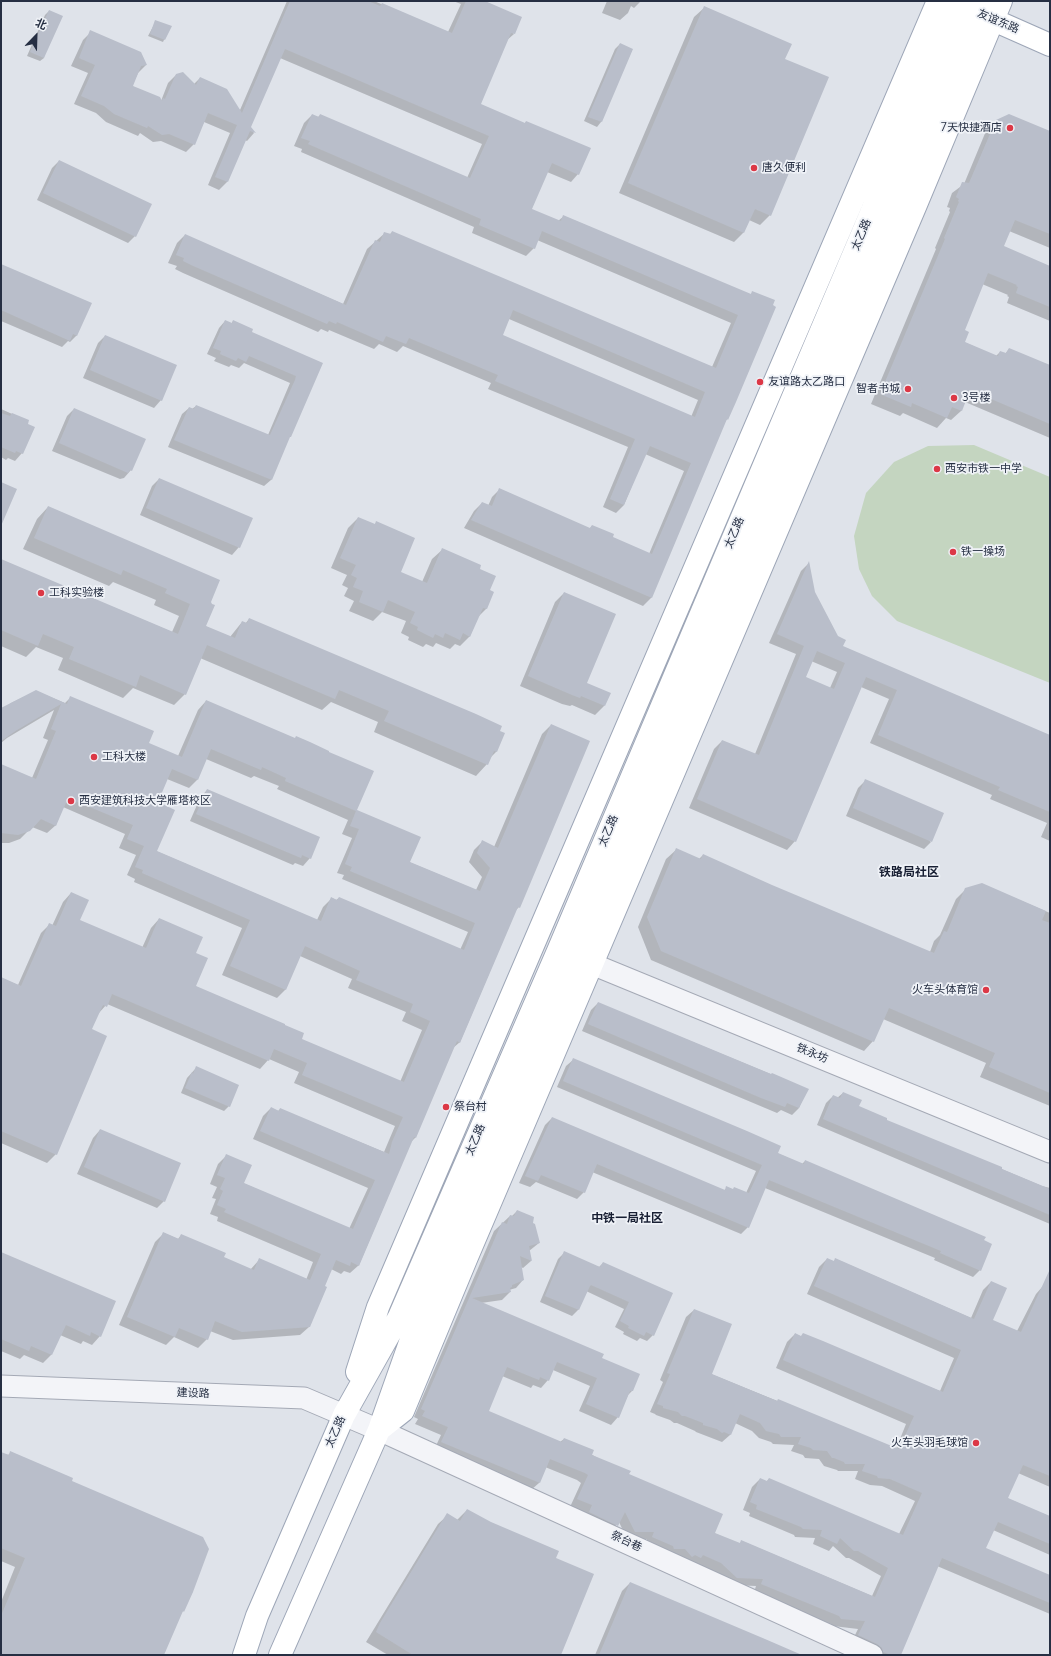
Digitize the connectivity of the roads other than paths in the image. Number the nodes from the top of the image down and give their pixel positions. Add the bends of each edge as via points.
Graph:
1 (938, 1) edge
2 (974, 6) edge
3 (1050, 45) edge
4 (583, 961) junction
5 (1050, 1152) edge
6 (1, 1386) edge
7 (344, 1415) junction
8 (379, 1430) junction
9 (281, 1654) edge
10 (244, 1655) edge
11 (872, 1655) edge

1 - 7 main road via 378,1307
2 - 3 main road, 友谊东路
2 - 4 main road, 太乙路
2 - 7 main road, 太乙路 via 402,1310
4 - 5 street, 铁永坊
4 - 8 main road, 太乙路 via 413,1334
6 - 7 street, 建设路 via 304,1398
7 - 8 street, 建设路
7 - 10 main road, 太乙路 via 258,1616
8 - 9 main road, 太乙路
8 - 11 street, 祭台巷

